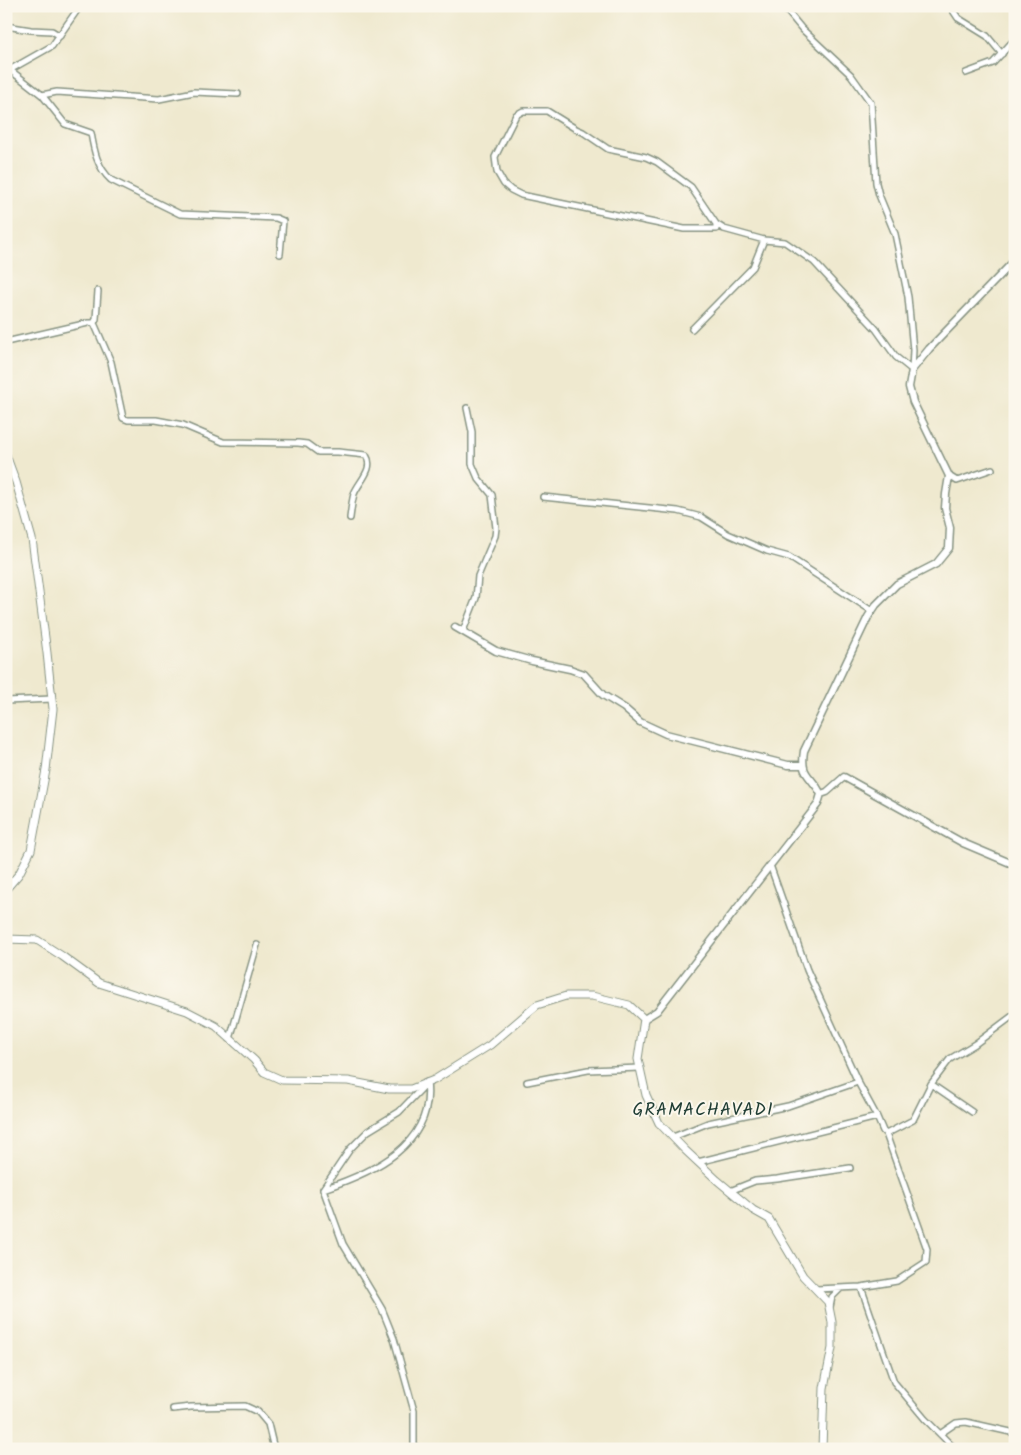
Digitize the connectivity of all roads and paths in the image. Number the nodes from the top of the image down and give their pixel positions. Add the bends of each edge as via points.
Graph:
1 (80, 6) edge
2 (783, 6) edge
3 (950, 6) edge
4 (6, 26) edge
5 (60, 36) junction
6 (1015, 39) edge
7 (1002, 54) junction
8 (8, 71) edge
9 (966, 74) dead end
10 (238, 94) dead end
11 (42, 96) junction
12 (716, 224) junction
13 (764, 240) junction
14 (280, 254) dead end
15 (1015, 260) edge
16 (98, 291) dead end
17 (94, 323) junction
18 (692, 330) dead end
19 (6, 342) edge
20 (912, 370) junction
21 (467, 408) dead end
22 (6, 455) edge
23 (992, 469) dead end
24 (949, 476) junction
25 (543, 497) dead end
26 (350, 518) dead end
27 (872, 611) junction
28 (455, 627) dead end
29 (463, 631) junction
30 (52, 699) junction
31 (6, 701) edge
32 (802, 765) junction
33 (821, 794) junction
34 (1015, 864) edge
35 (770, 866) junction
36 (6, 889) edge
37 (6, 939) edge
38 (257, 945) dead end
39 (1015, 1014) edge
40 (644, 1019) junction
41 (230, 1039) junction
42 (640, 1068) junction
43 (427, 1082) junction
44 (527, 1082) dead end
45 (858, 1082) junction
46 (931, 1084) junction
47 (972, 1112) dead end
48 (877, 1117) junction
49 (886, 1134) junction
50 (673, 1137) junction
51 (698, 1162) junction
52 (850, 1168) dead end
53 (323, 1189) junction
54 (730, 1191) junction
55 (861, 1287) junction
56 (841, 1288) junction
57 (816, 1289) junction
58 (830, 1310) junction
59 (173, 1409) dead end
60 (940, 1434) junction
61 (1015, 1434) edge
62 (274, 1449) edge
63 (414, 1449) edge
64 (822, 1449) edge
65 (955, 1449) edge

1 - 5 street
2 - 20 street via 802,29 851,75 871,103 876,184 895,234 906,288
3 - 7 street via 958,18 987,36
4 - 5 street via 52,31
5 - 8 street via 52,46
6 - 7 street
7 - 9 street via 993,62
8 - 11 street
10 - 11 street via 194,92 159,98 57,92
11 - 14 street via 65,124 91,133 94,154 104,174 112,180 180,214 276,218 283,221
12 - 12 street via 691,187 657,162 608,149 546,111 523,111 516,115 495,157 497,172 504,184 521,195 684,229 716,228
12 - 13 street
13 - 18 street via 753,268
13 - 20 street via 785,242 814,262 876,329 896,357
15 - 20 street
16 - 17 street
17 - 19 street
17 - 26 street via 111,362 123,418 183,425 223,442 298,443 307,444 318,452 366,455 367,473 354,496
20 - 24 street via 909,387 913,402
21 - 29 street via 472,432 472,464 478,478 492,495 496,528
22 - 30 main road via 32,539
23 - 24 street via 957,480
24 - 27 street via 946,508 949,548 936,564 897,584
25 - 27 street via 678,511 702,518 728,534 767,551 788,556
27 - 32 street via 804,751
28 - 29 street
29 - 32 street via 496,651 584,674 603,695 640,722 666,734 779,763
30 - 31 street
30 - 36 main road via 46,770 31,850 19,874
32 - 33 street
33 - 34 street via 844,777 963,843
33 - 35 street via 818,804
35 - 40 street via 657,1011
35 - 45 street via 806,970
37 - 41 main road via 36,940 100,984 187,1011 216,1026
38 - 41 street
39 - 46 street via 950,1060
40 - 42 main road via 638,1059
40 - 43 main road via 629,1006 592,996 566,996 537,1005 490,1045
41 - 43 main road via 264,1072 282,1080 348,1081 389,1089 411,1089
42 - 44 street via 588,1070
42 - 50 main road via 646,1095 659,1123
43 - 53 street via 399,1112 368,1131 350,1149
43 - 53 street via 429,1096 425,1115 402,1150 380,1165
45 - 48 street
45 - 50 street via 788,1106 708,1123
46 - 47 street
46 - 49 street via 913,1120
48 - 49 street
48 - 51 street
49 - 55 street via 926,1249 926,1262 897,1280
50 - 51 main road
51 - 54 main road
52 - 54 street via 755,1181
53 - 63 street via 343,1244 382,1309 394,1339 414,1411
54 - 57 main road via 769,1219 803,1276
55 - 56 street
55 - 60 street via 894,1382
56 - 57 street
56 - 58 street via 832,1297
57 - 58 main road via 828,1302
58 - 64 main road via 832,1348 824,1388
59 - 62 street via 245,1406 258,1412 268,1424
60 - 61 street via 956,1423 966,1422
60 - 65 street

